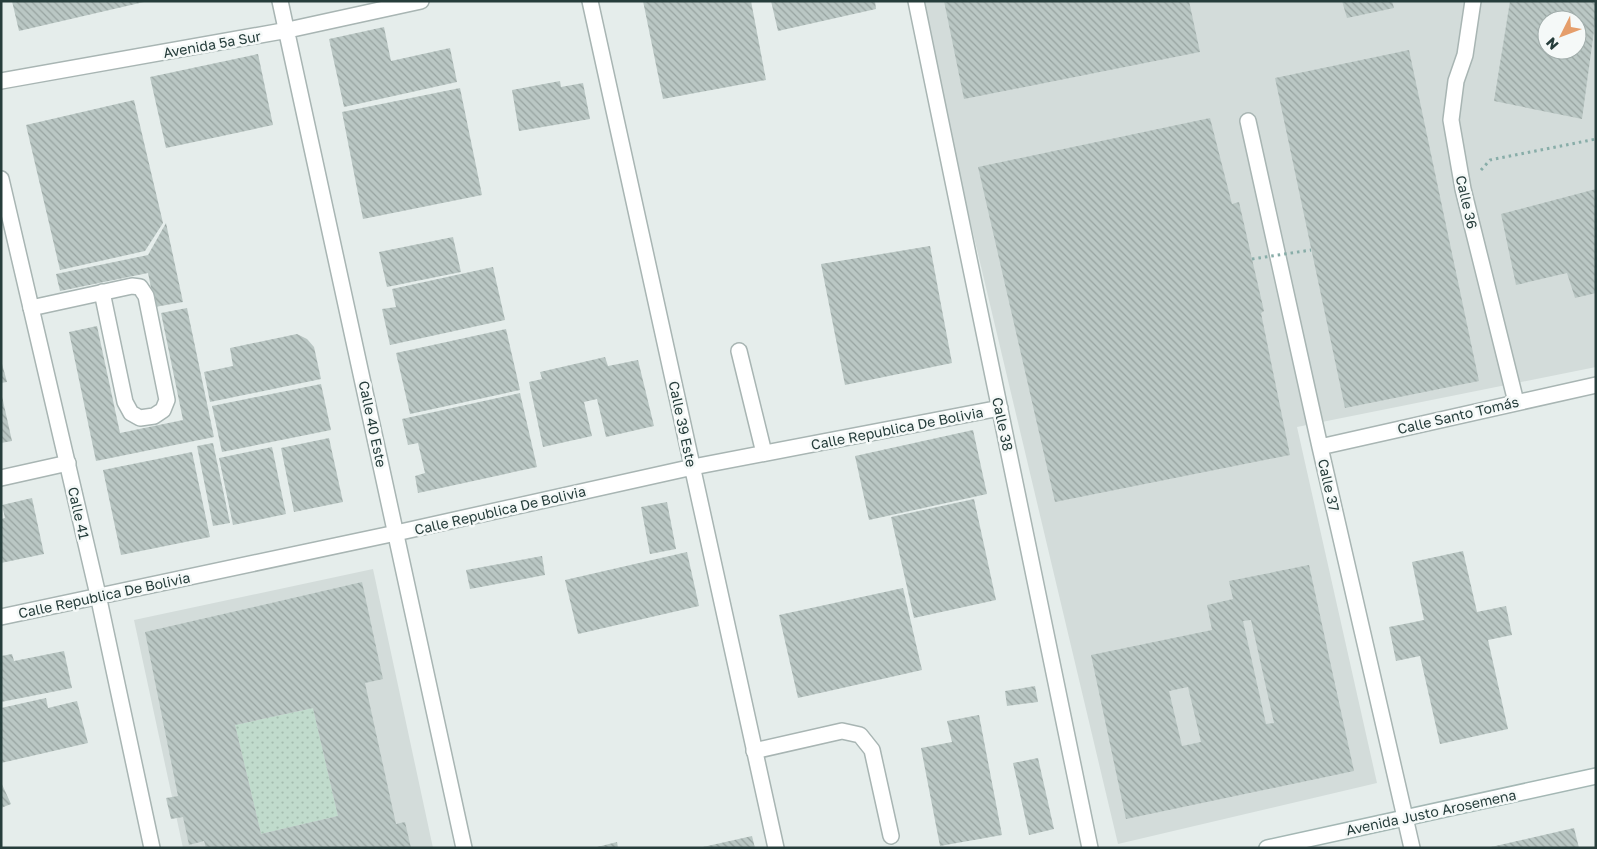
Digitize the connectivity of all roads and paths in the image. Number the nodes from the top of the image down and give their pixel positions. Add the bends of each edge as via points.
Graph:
1 (280, 1) edge
2 (421, 1) edge
3 (590, 1) edge
4 (916, 1) edge
5 (1474, 1) edge
6 (288, 30) junction
7 (1, 81) edge
8 (1248, 121) dead end
9 (1596, 140) edge
10 (1, 179) edge
11 (1463, 189) junction
12 (1311, 250) dead end
13 (1252, 258) dead end
14 (102, 292) junction
15 (31, 308) junction
16 (739, 351) dead end
17 (1596, 385) edge
18 (1516, 402) junction
19 (1000, 408) junction
20 (1320, 447) junction
21 (764, 454) junction
22 (68, 463) junction
23 (692, 467) junction
24 (1, 478) edge
25 (396, 534) junction
26 (98, 595) junction
27 (1, 617) edge
28 (754, 751) junction
29 (1596, 776) edge
30 (1405, 818) junction
31 (891, 836) dead end
32 (152, 848) edge
33 (464, 848) edge
34 (776, 848) edge
35 (1090, 848) edge
36 (1267, 848) edge
37 (1412, 848) edge

1 - 6 street, Calle 40 Este
2 - 6 street, Avenida 5a Sur
3 - 23 street, Calle 39 Este
4 - 19 street, Calle 38
5 - 11 street, Calle 36 via 1451,120
6 - 7 street, Avenida 5a Sur
6 - 25 street, Calle 40 Este
8 - 20 street, Calle 37
9 - 11 path via 1490,160
10 - 15 street, Calle 41
11 - 18 street, Calle 36
12 - 13 path, bridge
14 - 14 street via 132,286 140,287 146,296 167,400 163,410 154,416 140,418 131,413 125,402
14 - 15 street
15 - 22 street, Calle 41
16 - 21 street
17 - 18 street, Calle Santo Tomás
18 - 20 street, Calle Santo Tomás
19 - 21 street, Calle Republica De Bolivia
19 - 35 street, Calle 38
20 - 30 street, Calle 37
21 - 23 street, Calle Republica De Bolivia
22 - 24 street
22 - 26 street, Calle 41
23 - 25 street, Calle Republica De Bolivia
23 - 28 street, Calle 39 Este
25 - 26 street, Calle Republica De Bolivia
25 - 33 street, Calle 40 Este
26 - 27 street, Calle Republica De Bolivia
26 - 32 street, Calle 41
28 - 31 street via 842,731 860,735 872,750
28 - 34 street, Calle 39 Este
29 - 30 street, Avenida Justo Arosemena
30 - 36 street, Avenida Justo Arosemena
30 - 37 street, Calle 37

